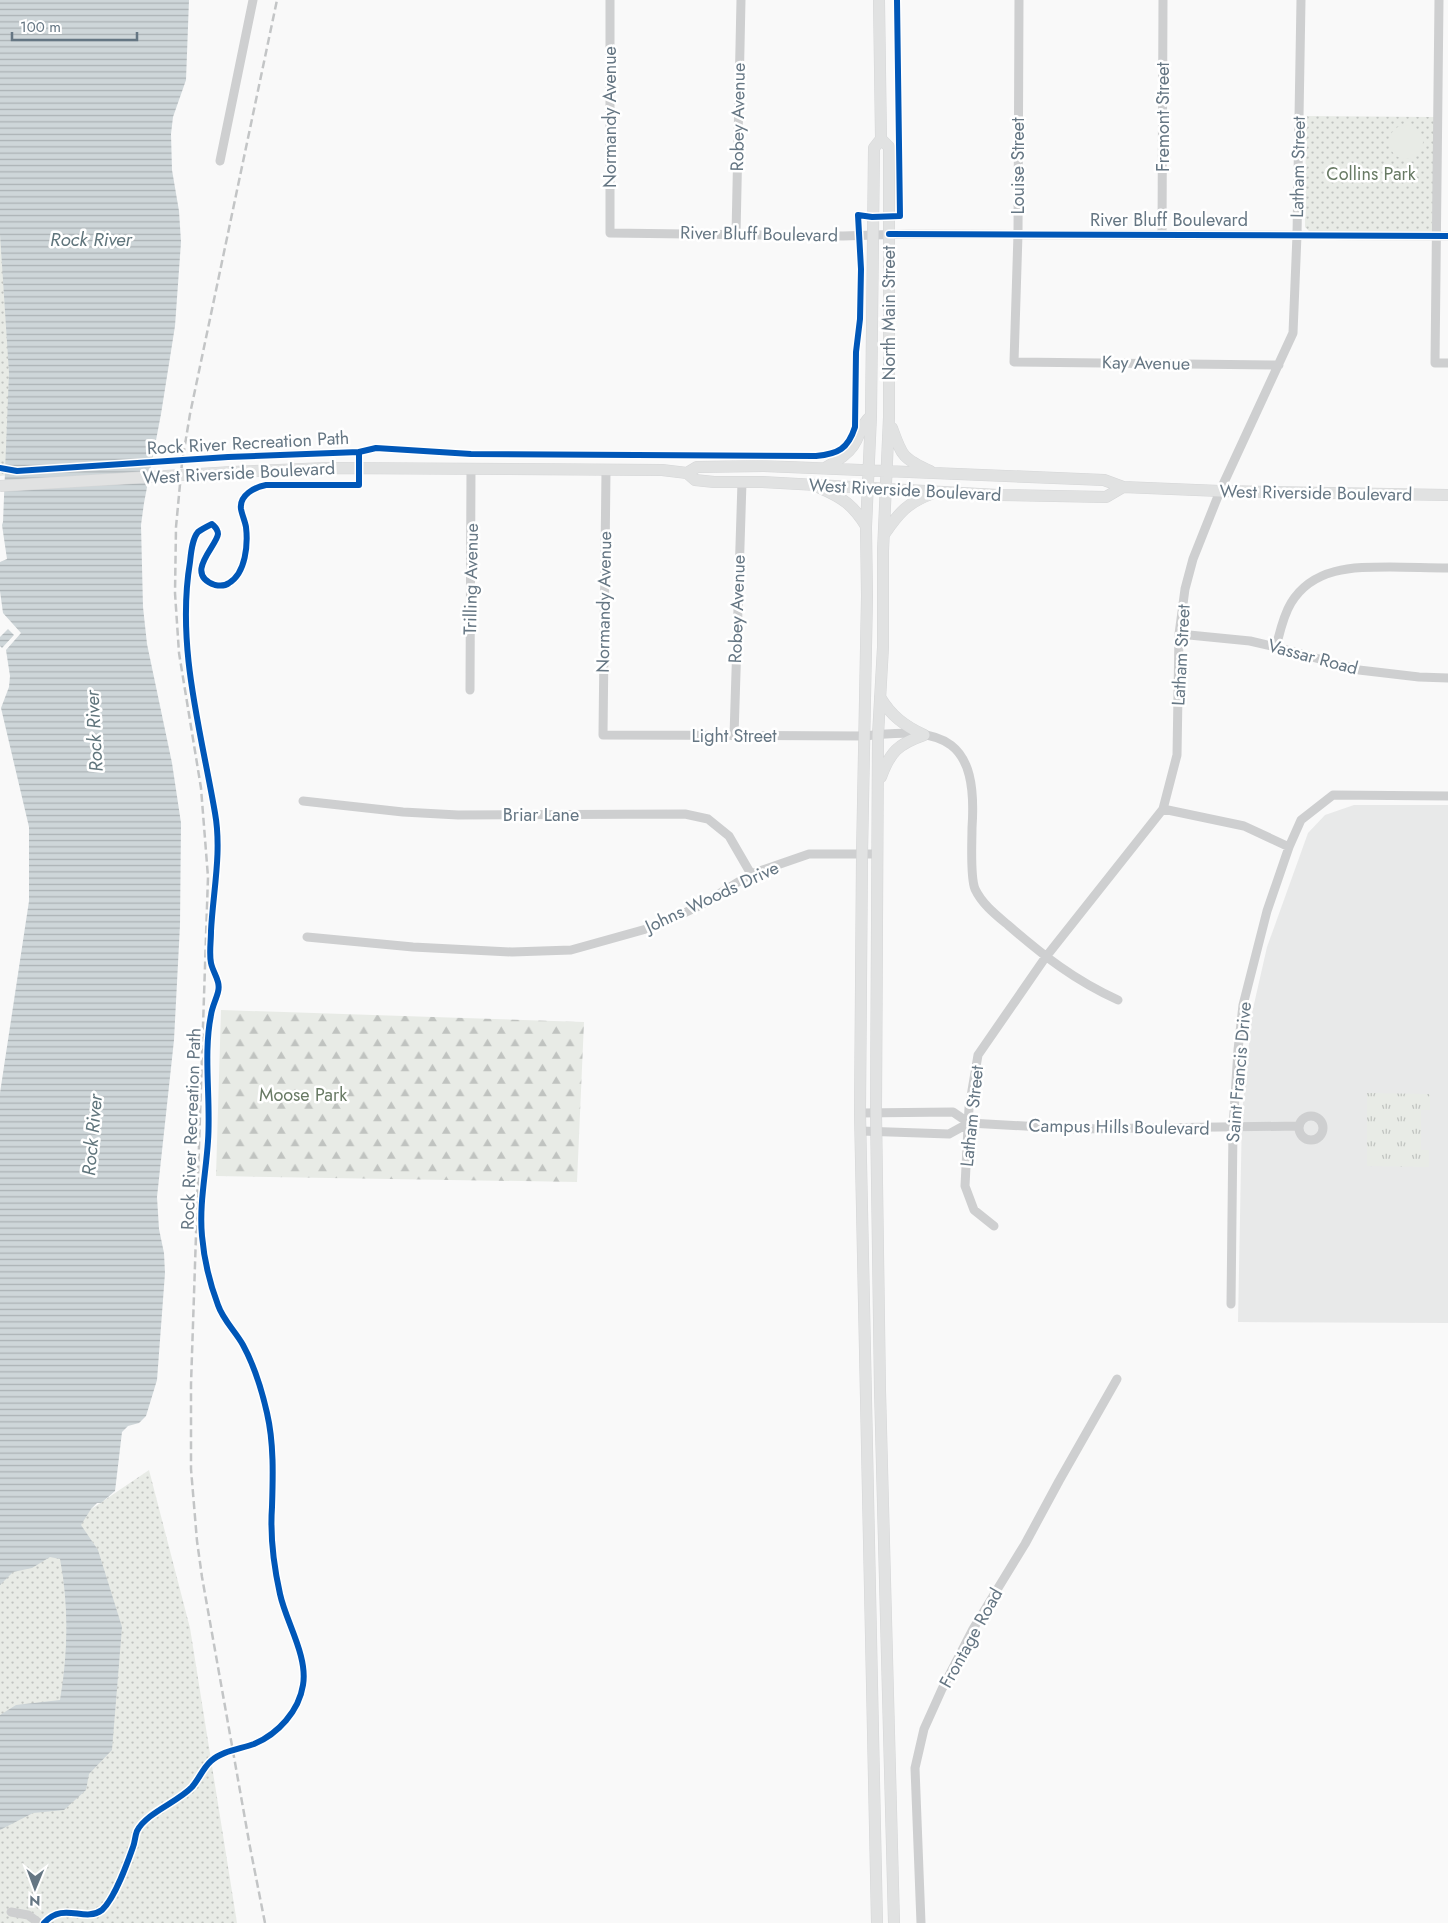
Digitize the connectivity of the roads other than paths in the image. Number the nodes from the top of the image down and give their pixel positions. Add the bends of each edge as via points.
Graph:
1 (253, 0) edge
2 (610, 0) edge
3 (741, 0) edge
4 (879, 0) edge
5 (1019, 0) edge
6 (1163, 0) edge
7 (1301, 0) edge
8 (1439, 0) edge
9 (881, 139) junction
10 (220, 161) dead end
11 (610, 233) joint
12 (736, 234) junction
13 (872, 234) junction
14 (889, 234) junction
15 (1018, 234) junction
16 (1162, 235) junction
17 (1297, 235) junction
18 (1436, 236) junction
19 (1448, 236) edge
20 (1014, 362) joint
21 (1448, 363) edge
22 (1279, 365) junction
23 (871, 416) junction
24 (889, 418) junction
25 (825, 468) junction
26 (471, 469) junction
27 (606, 470) junction
28 (869, 470) junction
29 (888, 471) junction
30 (687, 473) junction
31 (934, 473) junction
32 (742, 482) junction
33 (811, 485) junction
34 (0, 486) edge
35 (1123, 487) junction
36 (868, 489) junction
37 (887, 490) junction
38 (1220, 491) junction
39 (936, 492) junction
40 (1448, 495) edge
41 (866, 527) junction
42 (884, 534) junction
43 (1448, 568) edge
44 (1179, 634) junction
45 (1276, 647) junction
46 (1448, 678) edge
47 (470, 690) dead end
48 (880, 697) junction
49 (603, 735) joint
50 (878, 735) junction
51 (924, 735) junction
52 (734, 736) junction
53 (864, 736) junction
54 (878, 784) junction
55 (1448, 796) edge
56 (303, 801) dead end
57 (1163, 809) junction
58 (1289, 847) junction
59 (878, 854) junction
60 (862, 855) junction
61 (751, 874) junction
62 (307, 937) dead end
63 (1046, 958) junction
64 (1118, 1000) dead end
65 (876, 1112) junction
66 (860, 1113) junction
67 (969, 1122) junction
68 (1299, 1126) dead end
69 (1234, 1128) junction
70 (861, 1130) junction
71 (877, 1131) junction
72 (994, 1226) dead end
73 (1231, 1304) dead end
74 (1117, 1379) dead end
75 (11, 1912) dead end
76 (39, 1923) edge
77 (877, 1923) edge
78 (894, 1923) edge
79 (921, 1923) edge

1 - 10 street
2 - 11 street, Normandy Avenue
3 - 12 street, Robey Avenue
4 - 9 main road, North Main Street
5 - 15 street, Louise Street
6 - 16 street, Fremont Street
7 - 17 street, Latham Street
8 - 18 street
9 - 13 main road, North Main Street via 874,148
9 - 14 main road, North Main Street via 889,147
11 - 12 street, River Bluff Boulevard
12 - 13 street, River Bluff Boulevard
13 - 14 street, River Bluff Boulevard
13 - 23 main road, North Main Street
14 - 15 street, River Bluff Boulevard
14 - 24 main road, North Main Street
15 - 16 street, River Bluff Boulevard
15 - 20 street, Louise Street
16 - 17 street, River Bluff Boulevard
17 - 18 street, River Bluff Boulevard
17 - 22 street, Latham Street via 1293,333
18 - 19 street, River Bluff Boulevard
18 - 21 street via 1435,363
20 - 22 street, Kay Avenue
22 - 38 street, Latham Street
23 - 25 main road via 862,423 852,447
23 - 28 main road, North Main Street
24 - 29 main road, North Main Street
24 - 31 main road via 900,452
25 - 28 main road, West Riverside Boulevard
25 - 30 main road, West Riverside Boulevard via 697,466
26 - 27 main road, West Riverside Boulevard
26 - 34 main road, West Riverside Boulevard, bridge via 326,468
26 - 47 street, Trilling Avenue
27 - 30 main road, West Riverside Boulevard
27 - 49 street, Normandy Avenue
28 - 29 main road, West Riverside Boulevard
28 - 36 main road, North Main Street
29 - 31 main road, West Riverside Boulevard
29 - 37 main road, North Main Street
30 - 32 main road, West Riverside Boulevard via 695,480
31 - 35 main road, West Riverside Boulevard via 1104,480
32 - 33 main road, West Riverside Boulevard
32 - 52 street, Robey Avenue
33 - 36 main road, West Riverside Boulevard
33 - 41 main road via 850,504
35 - 38 main road, West Riverside Boulevard
35 - 39 main road, West Riverside Boulevard via 1106,497
36 - 37 main road, West Riverside Boulevard
36 - 41 main road, North Main Street
37 - 39 main road, West Riverside Boulevard
37 - 42 main road, North Main Street
38 - 40 main road, West Riverside Boulevard
38 - 44 street, Latham Street via 1193,559
39 - 42 main road via 905,508
41 - 53 main road, North Main Street
42 - 48 main road, North Main Street
43 - 45 street via 1354,567 1324,574 1310,582 1291,603
44 - 45 street, Vassar Road
44 - 57 street, Latham Street via 1177,755
45 - 46 street, Vassar Road via 1359,670
48 - 50 main road, North Main Street
48 - 51 main road via 899,721
49 - 52 street, Light Street
50 - 51 street, Light Street
50 - 53 street, Light Street
50 - 54 main road, North Main Street
51 - 54 main road via 906,742 889,756
51 - 63 street, Light Street via 953,746 970,776 975,888 987,907
52 - 53 street, Light Street
53 - 60 main road, North Main Street
54 - 59 main road, North Main Street
55 - 58 street, Saint Francis Drive via 1333,795 1301,820
56 - 61 street, Briar Lane via 458,815 685,814 708,819 728,836
57 - 58 street via 1244,826
57 - 63 street, Latham Street
58 - 69 street, Saint Francis Drive via 1267,911 1243,1005
59 - 60 street, Johns Woods Drive
59 - 65 main road, North Main Street
60 - 61 street, Johns Woods Drive via 809,854
60 - 66 main road, North Main Street
61 - 62 street, Johns Woods Drive via 701,905 657,926 571,950 512,952 423,948
63 - 64 street, Light Street via 1091,988
63 - 67 street, Latham Street via 978,1055
65 - 66 street, Campus Hills Boulevard
65 - 67 street, Campus Hills Boulevard via 953,1112
65 - 71 main road, North Main Street
66 - 70 main road, North Main Street
67 - 69 street, Campus Hills Boulevard via 1077,1129
67 - 71 street via 949,1134
67 - 72 street, Latham Street via 965,1186 974,1210
68 - 69 street, Campus Hills Boulevard
69 - 73 street, Saint Francis Drive
70 - 71 street
70 - 77 main road, North Main Street
71 - 78 main road, North Main Street via 880,1390
74 - 79 street, Frontage Road via 1025,1544 973,1629 924,1729 915,1768
75 - 76 street via 28,1915

